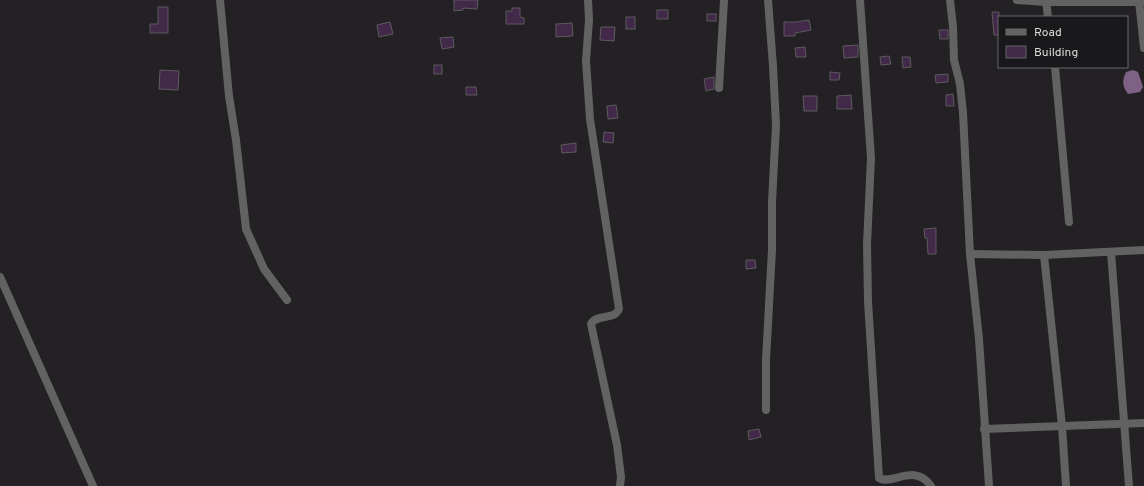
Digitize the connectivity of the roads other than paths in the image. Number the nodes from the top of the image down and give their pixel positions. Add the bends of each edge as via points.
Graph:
1 (220, 0) edge
2 (588, 0) edge
3 (724, 0) edge
4 (768, 0) edge
5 (860, 0) edge
6 (950, 0) edge
7 (1017, 0) edge
8 (1046, 1) edge
9 (1138, 1) edge
10 (1048, 16) edge
11 (1144, 48) edge
12 (1055, 68) edge
13 (718, 88) dead end
14 (1069, 222) dead end
15 (1144, 250) edge
16 (1111, 252) junction
17 (970, 254) junction
18 (1044, 255) junction
19 (0, 277) edge
20 (287, 300) dead end
21 (766, 410) dead end
22 (1144, 423) edge
23 (1124, 424) junction
24 (1062, 426) junction
25 (984, 428) junction
26 (93, 486) edge
27 (620, 486) edge
28 (931, 486) edge
29 (989, 486) edge
30 (1066, 486) edge
31 (1129, 486) edge

1 - 20 street via 246,228 264,269
2 - 27 street via 586,61 590,119 618,309 617,313 597,318 591,324 617,445
3 - 13 street
4 - 21 street via 776,125
5 - 28 street via 872,158 867,244 868,294 879,478 881,482 889,483 916,476 924,478
6 - 17 street via 954,60 963,113
7 - 8 street
8 - 9 street
8 - 10 street
9 - 11 street
12 - 14 street
15 - 16 street
16 - 18 street
16 - 23 street
17 - 18 street
17 - 25 street via 979,339
18 - 24 street
19 - 26 street
22 - 23 street
23 - 24 street
23 - 31 street
24 - 25 street
24 - 30 street
25 - 29 street

